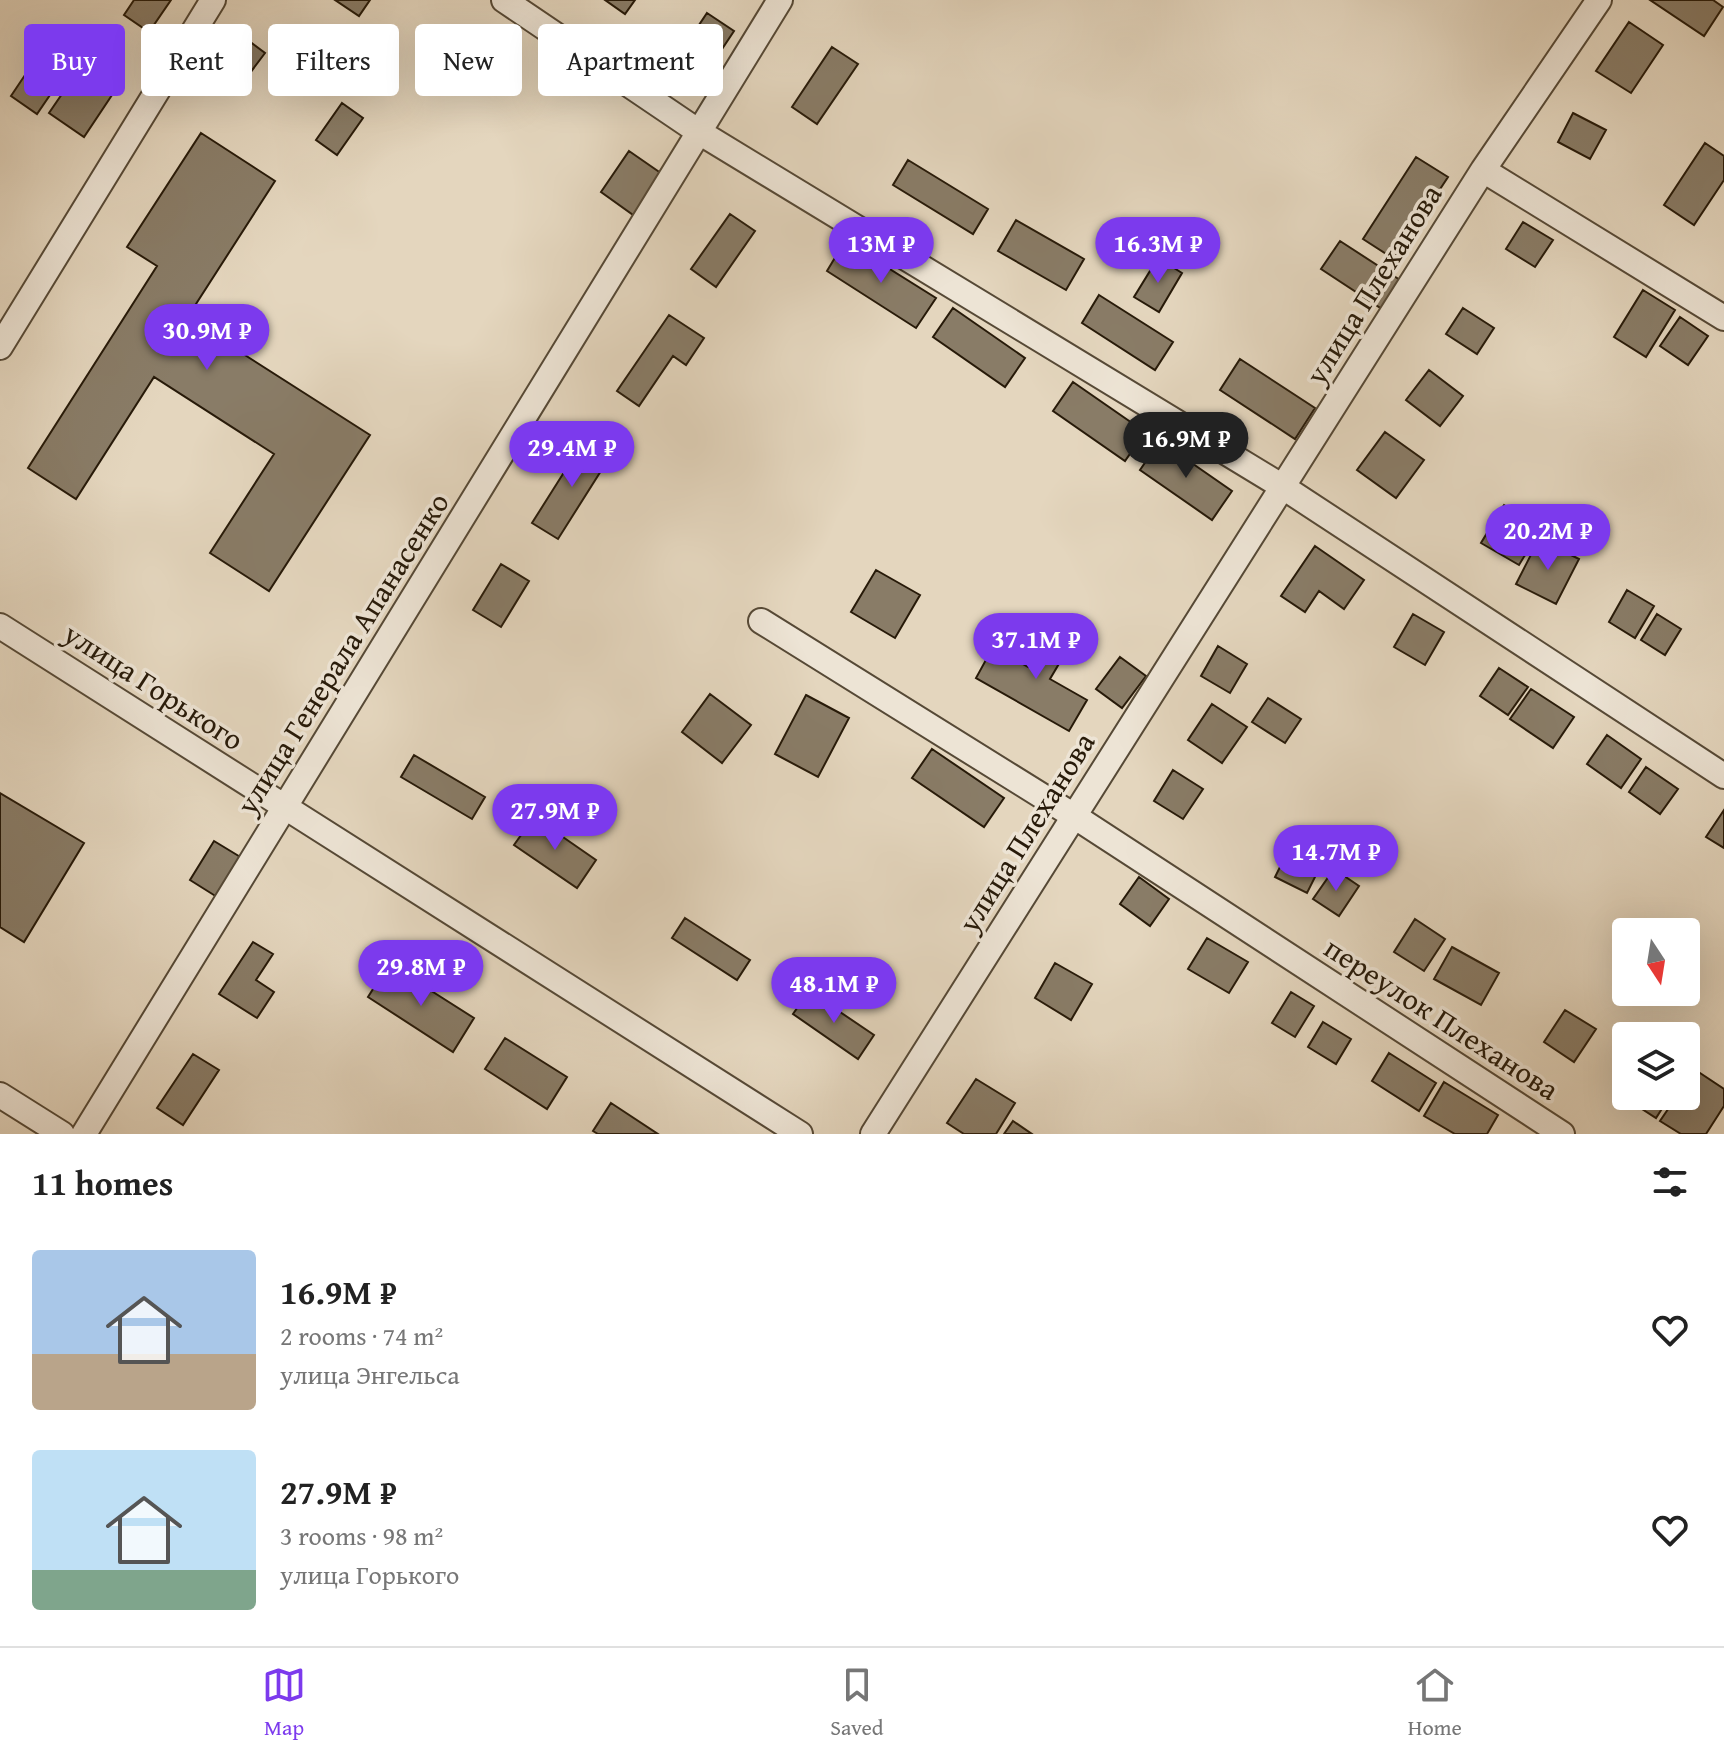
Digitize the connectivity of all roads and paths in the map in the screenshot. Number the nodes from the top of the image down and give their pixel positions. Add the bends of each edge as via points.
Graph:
1 (213, 0) edge
2 (504, 0) edge
3 (780, 0) edge
4 (1599, 0) edge
5 (699, 132) junction
6 (1483, 170) junction
7 (1724, 318) edge
8 (0, 347) edge
9 (1283, 487) junction
10 (761, 621) dead end
11 (0, 626) edge
12 (1724, 776) edge
13 (285, 807) junction
14 (1074, 816) junction
15 (0, 1095) edge
16 (62, 1134) edge
17 (84, 1134) edge
18 (800, 1134) edge
19 (873, 1134) edge
20 (1562, 1134) edge

1 - 8 street
2 - 5 street
3 - 5 street, улица Генерала Апанасенко
4 - 6 street, улица Плеханова
5 - 9 street
5 - 13 street, улица Генерала Апанасенко
6 - 7 street
6 - 9 street, улица Плеханова
9 - 12 street
9 - 14 street, улица Плеханова
10 - 14 street, переулок Плеханова
11 - 13 street, улица Горького
13 - 17 street, улица Генерала Апанасенко
13 - 18 street, улица Горького
14 - 19 street, улица Плеханова
14 - 20 street, переулок Плеханова
15 - 16 street

